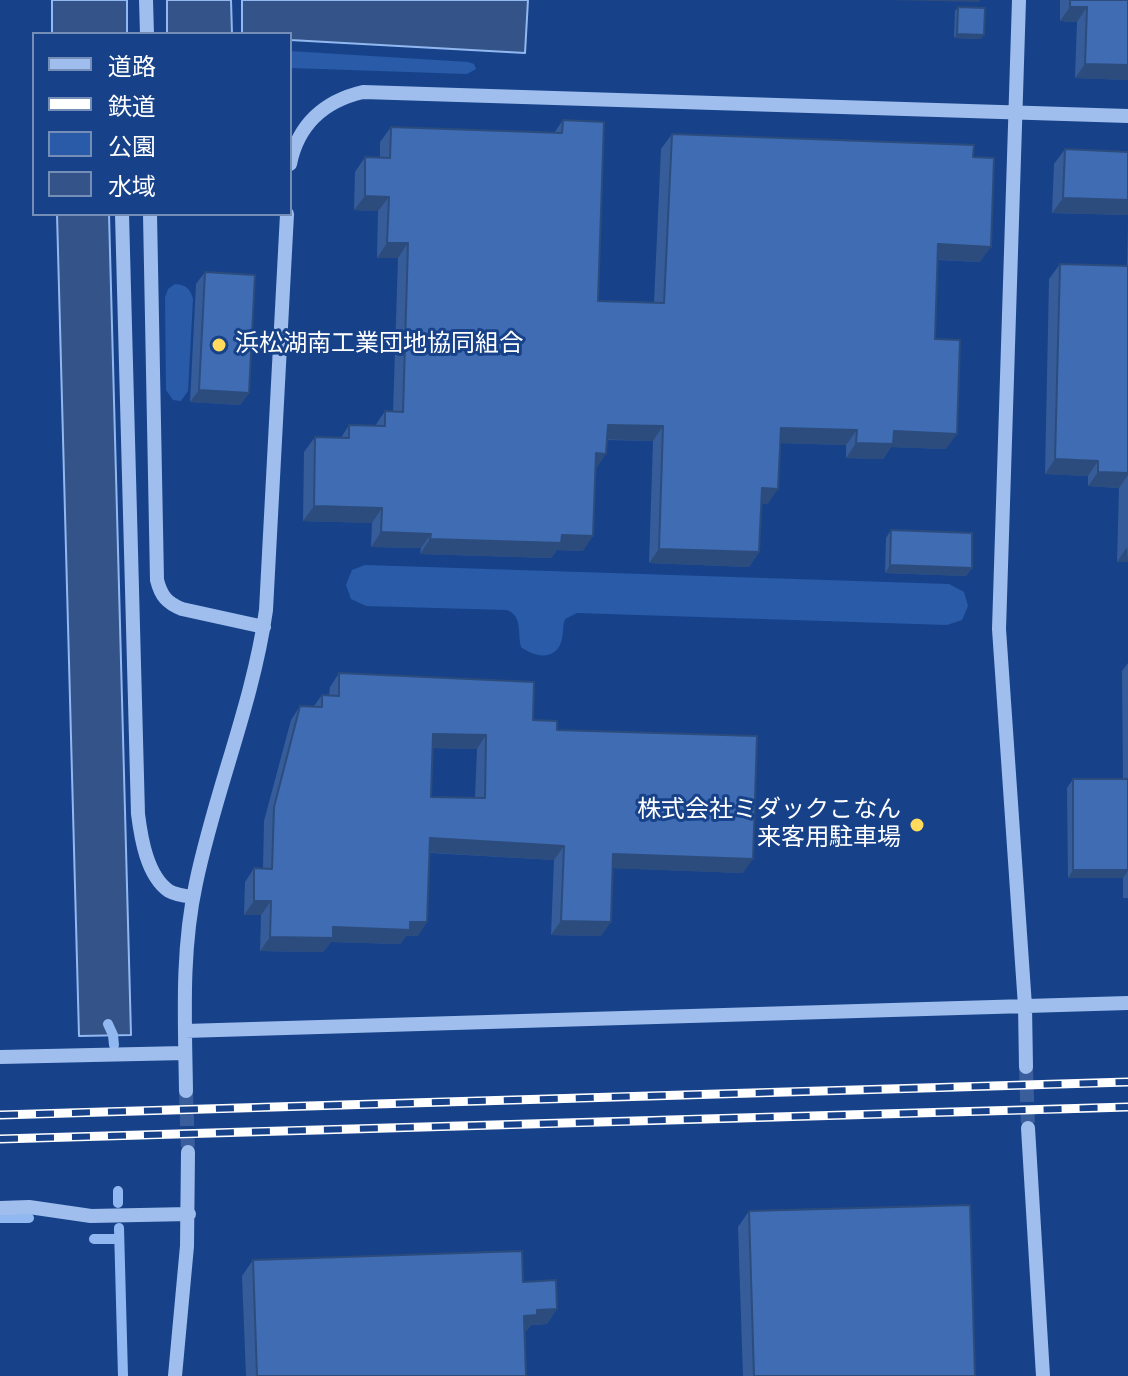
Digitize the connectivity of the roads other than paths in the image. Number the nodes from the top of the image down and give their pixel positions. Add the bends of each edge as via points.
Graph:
1 (146, 0) edge
2 (1019, 0) edge
3 (147, 32) edge
4 (1014, 112) junction
5 (1128, 116) edge
6 (292, 158) edge
7 (122, 216) edge
8 (150, 216) edge
9 (287, 216) edge
10 (264, 627) junction
11 (193, 897) junction
12 (1128, 1003) edge
13 (1025, 1006) junction
14 (185, 1031) junction
15 (185, 1053) junction
16 (0, 1057) edge
17 (1026, 1067) tunnel mouth
18 (186, 1091) tunnel mouth
19 (1028, 1128) tunnel mouth
20 (188, 1152) tunnel mouth
21 (0, 1208) edge
22 (189, 1214) junction
23 (175, 1376) edge
24 (1043, 1376) edge

1 - 3 street
2 - 4 street
4 - 5 street
4 - 6 street via 363,92 344,96 312,117
4 - 13 street via 999,629
7 - 11 street via 138,814 157,876 170,892
8 - 10 street via 160,593 182,609
9 - 10 street
10 - 11 street
11 - 14 street
12 - 13 street
13 - 14 street
13 - 17 street
14 - 15 street
15 - 16 street
15 - 18 street
19 - 24 street
20 - 22 street
21 - 22 street via 91,1216
22 - 23 street

